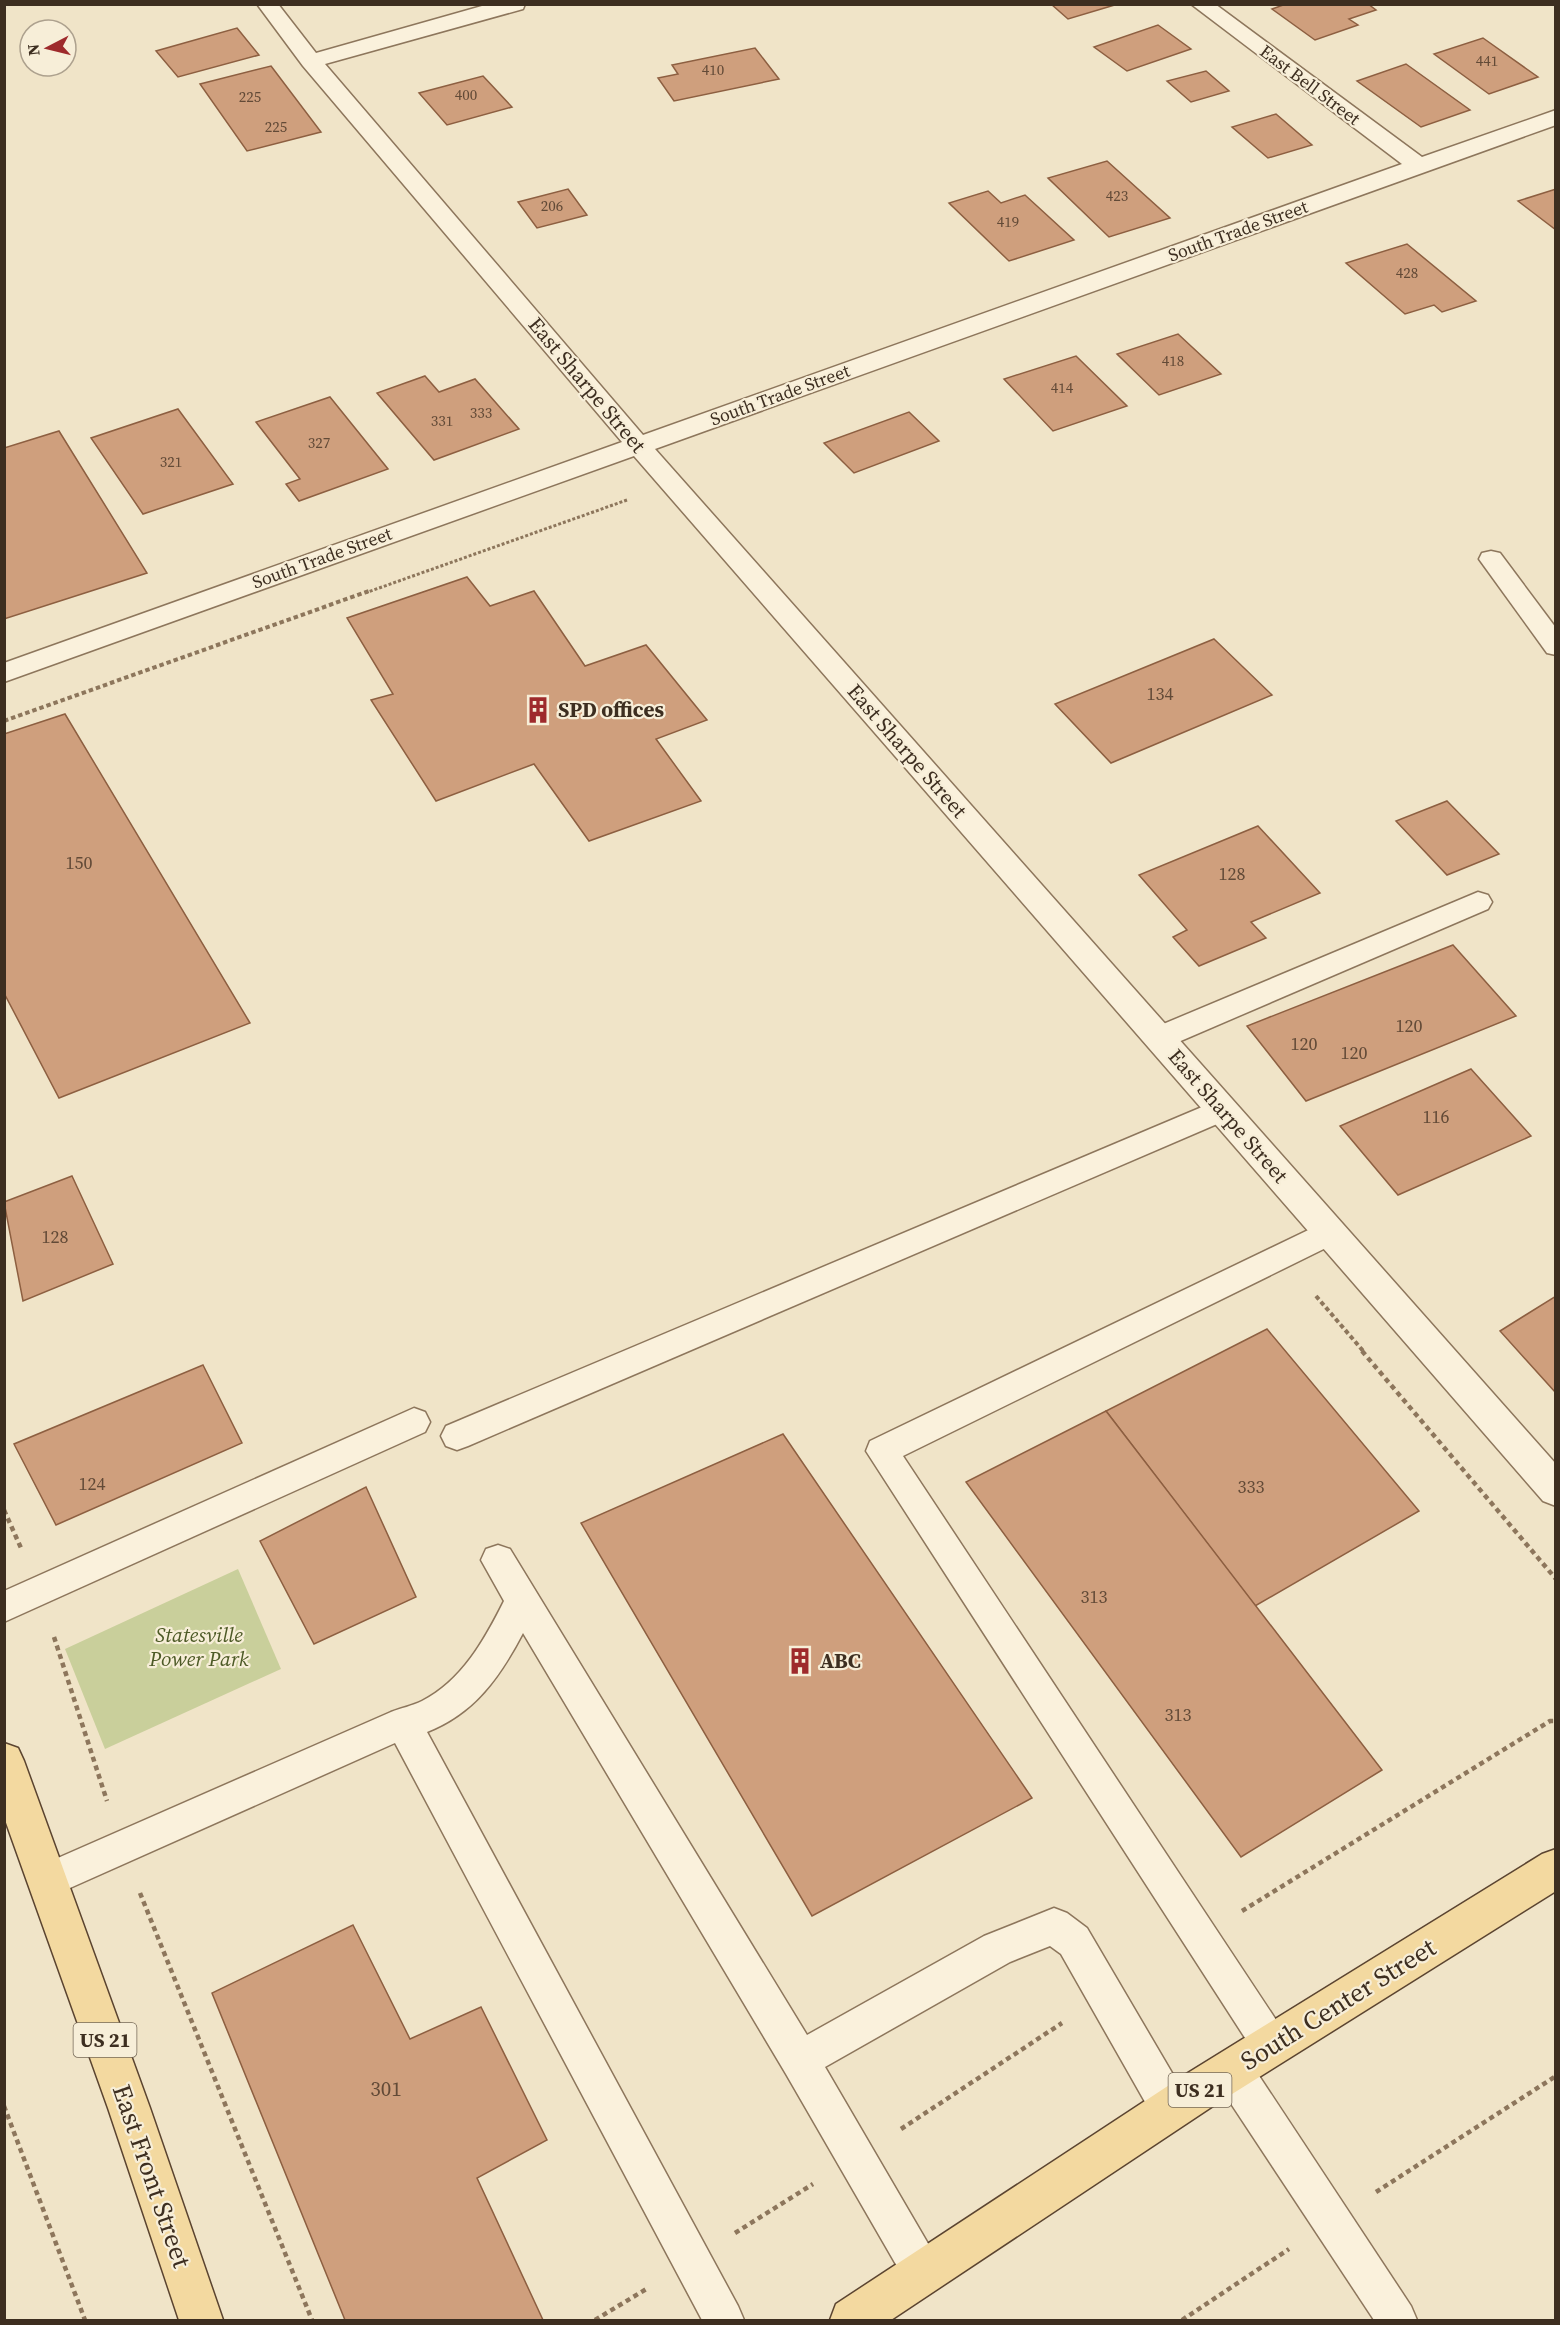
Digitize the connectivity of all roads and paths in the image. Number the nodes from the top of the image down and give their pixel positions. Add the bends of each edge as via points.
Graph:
1 (267, 4) edge
2 (515, 4) edge
3 (1201, 4) edge
4 (311, 61) junction
5 (1554, 119) edge
6 (1419, 166) junction
7 (638, 445) junction
8 (630, 499) dead end
9 (1491, 559) dead end
10 (1556, 647) edge
11 (4, 672) edge
12 (4, 721) edge
13 (1478, 902) dead end
14 (1159, 1038) junction
15 (1221, 1110) junction
16 (1329, 1232) junction
17 (1281, 1255) junction
18 (414, 1422) dead end
19 (457, 1436) dead end
20 (1556, 1490) edge
21 (4, 1510) edge
22 (498, 1560) dead end
23 (1556, 1579) edge
24 (40, 1591) junction
25 (521, 1603) junction
26 (4, 1607) edge
27 (403, 1723) junction
28 (4, 1761) edge
29 (121, 1847) junction
30 (1556, 1868) edge
31 (48, 1880) junction
32 (1271, 2045) junction
33 (800, 2060) junction
34 (1232, 2070) junction
35 (4, 2106) edge
36 (1171, 2109) junction
37 (923, 2273) junction
38 (85, 2320) edge
39 (201, 2320) edge
40 (312, 2320) edge
41 (724, 2320) edge
42 (852, 2320) edge
43 (1397, 2320) edge

1 - 4 street, East Sharpe Street
2 - 4 street
3 - 6 street, East Bell Street
4 - 7 street, East Sharpe Street
5 - 6 street, South Trade Street
6 - 7 street, South Trade Street
7 - 11 street, South Trade Street
7 - 14 street, East Sharpe Street
8 - 12 path
9 - 10 lane
13 - 14 lane
14 - 15 street, East Sharpe Street
15 - 16 street, East Sharpe Street
15 - 19 lane
16 - 17 lane
16 - 20 street, East Sharpe Street
17 - 23 path
17 - 32 lane via 882,1450
18 - 24 lane
21 - 24 path
22 - 25 lane
24 - 26 lane
24 - 29 path
25 - 27 lane via 497,1650 456,1699 433,1714
25 - 33 lane
27 - 29 lane
27 - 41 lane
28 - 31 main road, East Front Street / US 21
29 - 31 lane
29 - 40 path
30 - 32 main road, South Center Street / US 21
31 - 39 main road, East Front Street / US 21
32 - 34 main road, South Center Street / US 21
33 - 36 lane via 997,1949 1053,1926 1074,1941
33 - 37 lane
34 - 36 main road, South Center Street / US 21
34 - 43 lane
35 - 38 path
36 - 37 main road, South Center Street / US 21
37 - 42 main road, South Center Street / US 21

